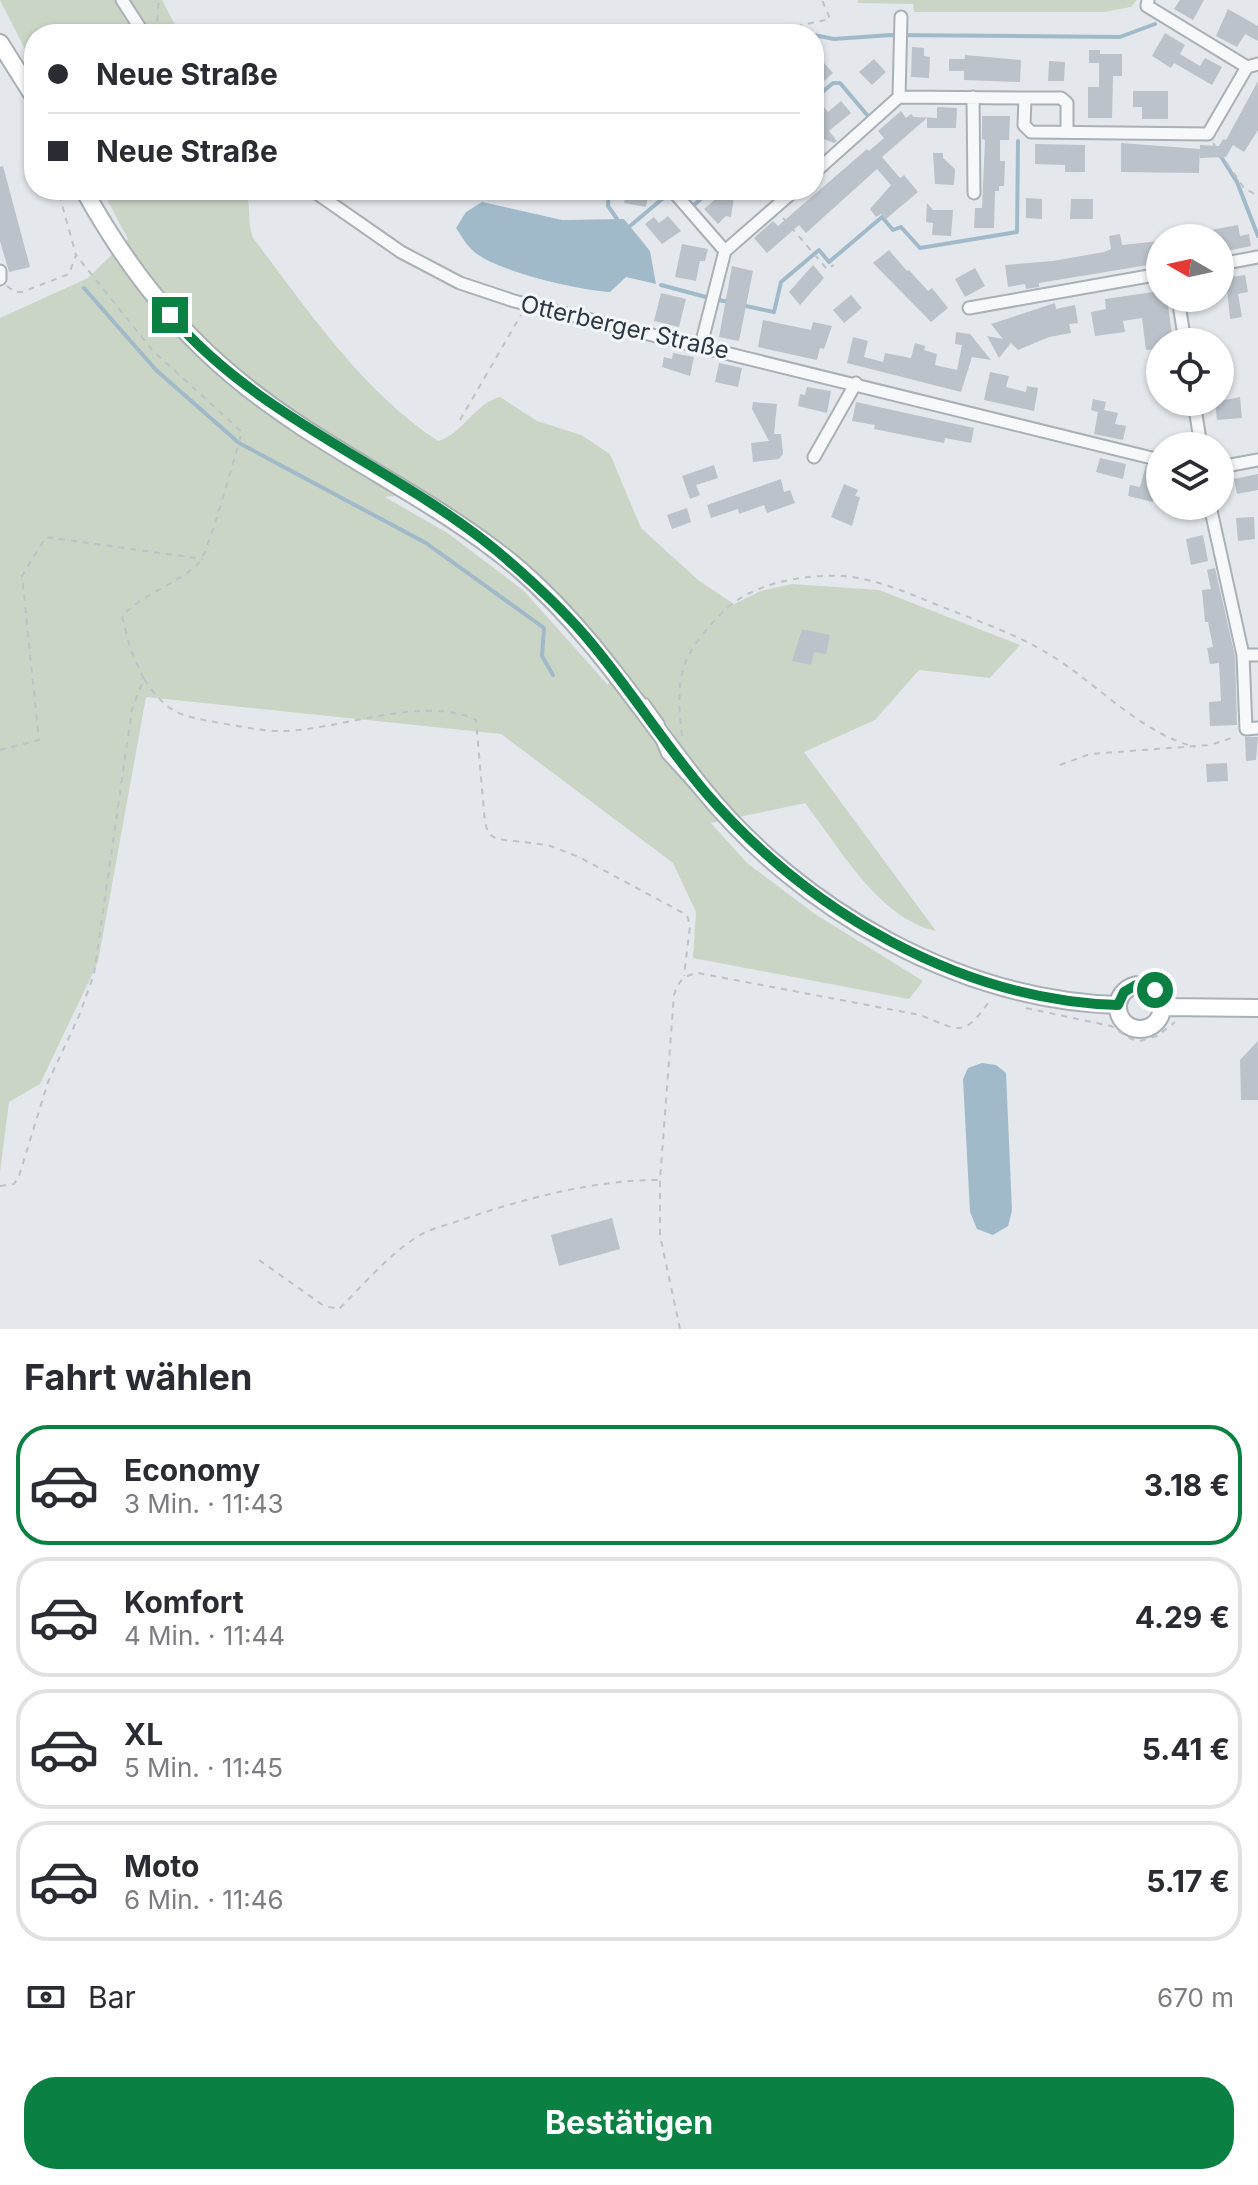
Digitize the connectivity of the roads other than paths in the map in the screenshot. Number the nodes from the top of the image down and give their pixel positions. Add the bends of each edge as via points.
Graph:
1 (122, 0) edge
2 (1148, 0) edge
3 (900, 21) dead end
4 (138, 24) edge
5 (0, 43) edge
6 (1253, 66) edge
7 (24, 81) edge
8 (899, 97) junction
9 (973, 97) junction
10 (1025, 98) junction
11 (1067, 132) junction
12 (824, 164) edge
13 (974, 193) dead end
14 (89, 200) edge
15 (326, 200) edge
16 (681, 200) edge
17 (784, 200) edge
18 (725, 251) junction
19 (1258, 257) edge
20 (1234, 261) edge
21 (1146, 276) edge
22 (969, 308) dead end
23 (701, 345) junction
24 (856, 383) junction
25 (1146, 456) edge
26 (814, 457) dead end
27 (1258, 460) edge
28 (1234, 464) edge
29 (1213, 520) edge
30 (1243, 655) junction
31 (1258, 655) edge
32 (616, 675) junction
33 (650, 720) junction
34 (1252, 729) edge
35 (679, 745) junction
36 (712, 799) junction
37 (1118, 1005) junction
38 (1163, 1007) junction
39 (1258, 1008) edge

1 - 4 street
2 - 6 street via 1147,6
3 - 8 street
5 - 7 main road
6 - 11 street via 1208,134
8 - 9 street
8 - 12 street
9 - 10 street
9 - 13 street
10 - 11 street via 1061,98 1067,103
10 - 11 street via 1024,125 1031,132
14 - 32 main road via 160,303 214,359 282,412 487,543 559,607
15 - 23 street, Otterberger Straße via 401,252 460,283
16 - 18 street
17 - 18 street
18 - 23 street
19 - 20 street
21 - 22 street
23 - 24 street, Otterberger Straße
24 - 25 street, Otterberger Straße
24 - 26 street
27 - 28 street
29 - 30 street
30 - 31 street
30 - 34 street
32 - 33 main road
32 - 35 lane via 634,687
33 - 35 main road
33 - 36 lane via 665,755 688,783
35 - 36 main road
36 - 37 main road via 786,873 900,945 998,985 1053,999
37 - 38 main road via 1124,992 1143,985 1155,990
37 - 38 main road via 1125,1023 1139,1029 1157,1022
38 - 39 main road

